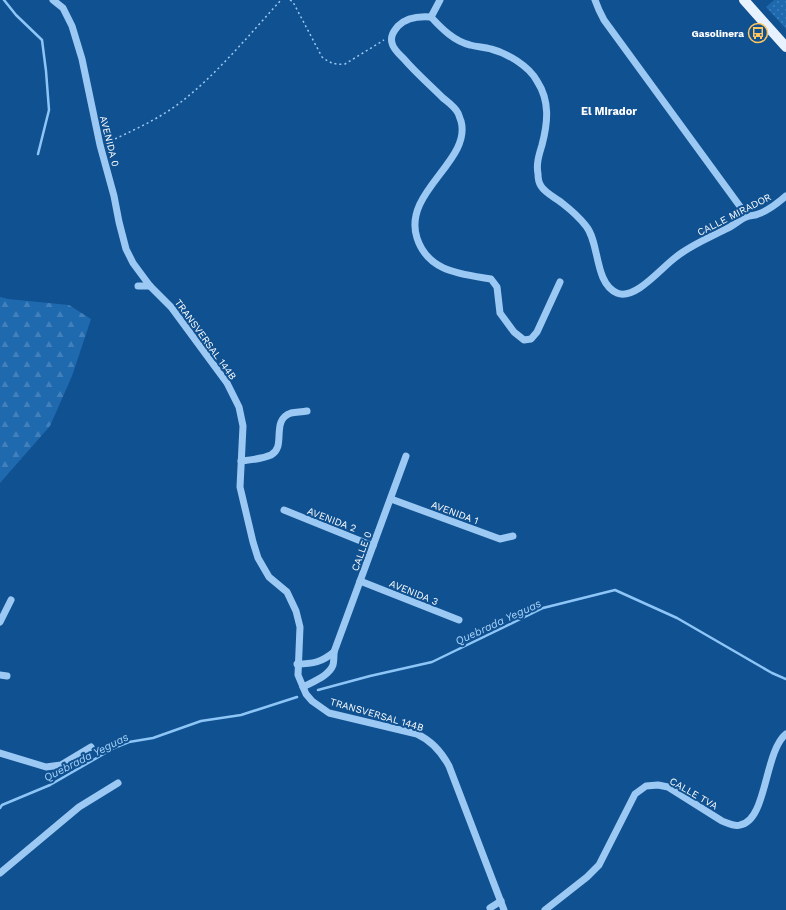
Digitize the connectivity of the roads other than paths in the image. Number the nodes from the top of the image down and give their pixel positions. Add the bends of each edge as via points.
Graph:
1 (53, 0) edge
2 (440, 0) edge
3 (595, 0) edge
4 (744, 0) edge
5 (431, 17) junction
6 (786, 47) edge
7 (786, 196) edge
8 (747, 216) junction
9 (560, 282) dead end
10 (138, 286) dead end
11 (150, 286) junction
12 (307, 411) dead end
13 (406, 456) dead end
14 (241, 461) junction
15 (391, 499) junction
16 (284, 510) dead end
17 (513, 536) dead end
18 (373, 546) junction
19 (360, 581) junction
20 (11, 600) dead end
21 (459, 620) dead end
22 (0, 622) edge
23 (334, 652) junction
24 (297, 664) junction
25 (303, 687) junction
26 (786, 734) edge
27 (91, 747) dead end
28 (0, 753) edge
29 (118, 783) dead end
30 (0, 873) edge
31 (501, 901) junction
32 (490, 908) dead end
33 (504, 910) edge
34 (545, 910) edge

1 - 11 street, AVENIDA 0 via 63,8 72,26 82,59 126,250
2 - 5 street
3 - 8 street via 604,20
4 - 6 main road
5 - 8 street, CALLE MIRADOR via 457,40 470,46 508,55 537,79 545,96 547,114 538,158 541,186 578,216 588,228 593,239 595,255 609,288 617,293 628,294 639,289 684,251
5 - 9 street via 411,18 394,30 392,37 395,50 458,112 462,123 462,134 456,150 416,210 415,222 419,245 435,264 448,270 491,279 497,287 500,313 514,332 524,340 531,339 537,332
7 - 8 street, CALLE MIRADOR via 758,214
10 - 11 street
11 - 14 street, TRANSVERSAL 144B via 171,307 227,384 239,407 243,426
12 - 14 street via 293,413 282,419 278,447 271,455
13 - 15 street, CALLE 0
14 - 24 street, TRANSVERSAL 144B via 240,488 258,558 270,577 287,592 296,611 300,627
15 - 17 street, AVENIDA 1 via 500,539
15 - 18 street, CALLE 0
16 - 18 street, AVENIDA 2
18 - 19 street, CALLE 0
19 - 21 street, AVENIDA 3
19 - 23 street, CALLE 0
20 - 22 street
23 - 24 street via 325,660
23 - 25 street, CALLE 0 via 333,665 326,673
24 - 25 street, TRANSVERSAL 144B
25 - 31 street, TRANSVERSAL 144B via 312,701 328,713 417,734 436,746 449,766
26 - 34 street, CALLE TVA via 774,752 761,800 752,817 741,825 732,825 668,787 646,786 635,794 599,865
27 - 28 street via 61,765 46,768
29 - 30 street via 79,807
31 - 32 street
31 - 33 street, TRANSVERSAL 144B

